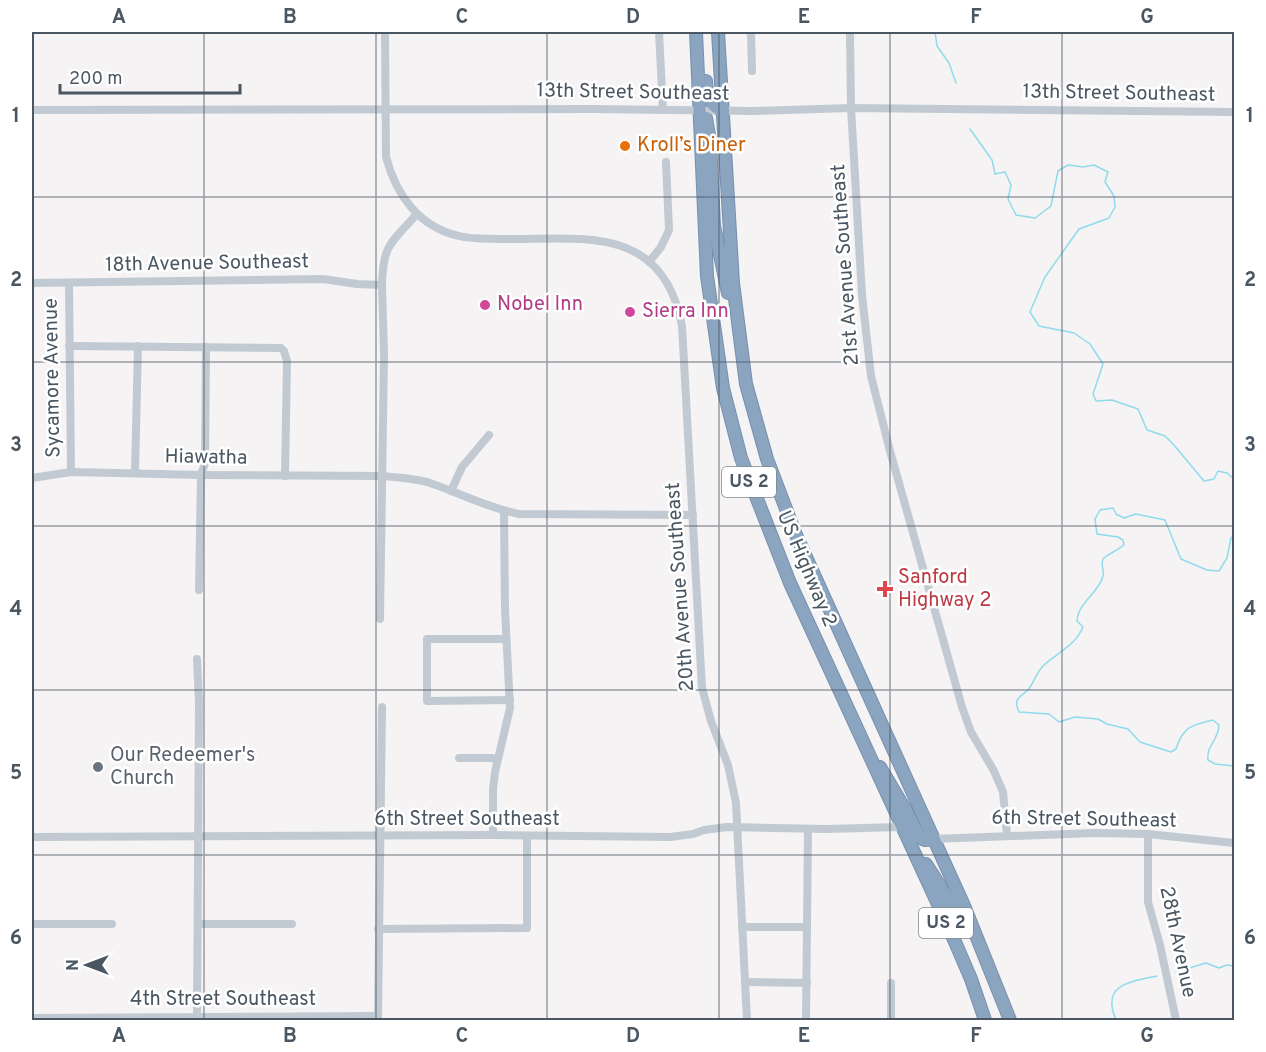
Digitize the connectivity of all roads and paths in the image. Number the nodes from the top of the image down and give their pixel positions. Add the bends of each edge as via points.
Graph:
1 (386, 32) edge
2 (659, 32) edge
3 (696, 32) edge
4 (703, 32) edge
5 (718, 32) edge
6 (751, 32) edge
7 (850, 32) edge
8 (752, 71) dead end
9 (851, 108) junction
10 (386, 109) junction
11 (32, 110) edge
12 (663, 111) junction
13 (699, 111) junction
14 (723, 111) junction
15 (1234, 112) edge
16 (666, 162) dead end
17 (417, 214) junction
18 (650, 262) junction
19 (32, 283) edge
20 (69, 283) junction
21 (382, 285) junction
22 (738, 329) junction
23 (69, 346) junction
24 (138, 346) junction
25 (206, 346) junction
26 (489, 435) dead end
27 (71, 472) junction
28 (135, 473) junction
29 (201, 475) junction
30 (285, 476) junction
31 (381, 476) junction
32 (32, 478) edge
33 (451, 491) junction
34 (504, 511) junction
35 (693, 515) junction
36 (199, 590) dead end
37 (380, 619) dead end
38 (506, 639) junction
39 (197, 659) dead end
40 (510, 700) junction
41 (382, 707) dead end
42 (851, 719) junction
43 (459, 758) dead end
44 (497, 760) junction
45 (738, 827) junction
46 (901, 827) junction
47 (808, 829) junction
48 (1148, 834) junction
49 (1007, 835) junction
50 (198, 836) junction
51 (493, 836) junction
52 (527, 836) junction
53 (32, 837) edge
54 (381, 837) junction
55 (932, 838) junction
56 (1234, 843) edge
57 (32, 924) edge
58 (112, 924) dead end
59 (198, 924) junction
60 (292, 924) dead end
61 (742, 927) junction
62 (807, 927) junction
63 (378, 929) junction
64 (984, 954) junction
65 (745, 982) junction
66 (807, 983) junction
67 (891, 983) dead end
68 (32, 1018) edge
69 (197, 1018) edge
70 (378, 1018) edge
71 (108, 1019) edge
72 (747, 1020) edge
73 (806, 1020) edge
74 (891, 1020) edge
75 (986, 1020) edge
76 (1010, 1020) edge
77 (1176, 1020) edge

1 - 10 street
2 - 12 street
3 - 13 highway, US Highway 2 / US 2
4 - 14 highway via 707,97
5 - 14 highway, US Highway 2 / US 2
6 - 8 street
7 - 9 street, 21st Avenue Southeast
9 - 14 street, 13th Street Southeast
9 - 15 street, 13th Street Southeast
9 - 49 street, 21st Avenue Southeast via 871,376 962,707 1003,792
10 - 11 street, 13th Street Southeast
10 - 12 street, 13th Street Southeast
10 - 17 street via 386,157 391,175
12 - 13 street, 13th Street Southeast
13 - 14 street, 13th Street Southeast
13 - 22 highway via 705,116 710,141 717,245
13 - 42 highway, US Highway 2 / US 2 via 707,276 723,388 753,495
14 - 22 highway, US Highway 2 / US 2
16 - 18 street via 669,230
17 - 18 street via 435,227 461,237 595,239 620,244
17 - 21 street via 389,244 382,264
18 - 35 street, 20th Avenue Southeast via 671,290 682,326
19 - 20 street, 18th Avenue Southeast
20 - 21 street, 18th Avenue Southeast via 323,279
20 - 23 street, Sycamore Avenue
21 - 31 street
22 - 55 highway, US Highway 2 / US 2 via 755,422 780,496
23 - 24 street
23 - 27 street, Sycamore Avenue
24 - 25 street
24 - 28 street
25 - 29 street via 205,463
25 - 30 street via 275,346 284,351
26 - 33 street via 462,467
27 - 28 street, Hiawatha
27 - 32 street, Hiawatha
28 - 29 street, Hiawatha
29 - 30 street, Hiawatha
29 - 36 street
30 - 31 street, Hiawatha
31 - 33 street, Hiawatha via 409,478
31 - 37 street
33 - 34 street, Hiawatha
34 - 35 street, Hiawatha
34 - 38 street
35 - 45 street, 20th Avenue Southeast via 702,688 728,765
38 - 40 street
38 - 40 street via 427,639 427,701
39 - 50 street
40 - 44 street
41 - 54 street
42 - 46 highway, US Highway 2 / US 2
42 - 55 highway via 920,838
43 - 44 street
44 - 51 street via 492,790
45 - 47 street, 6th Street Southeast
45 - 52 street, 6th Street Southeast via 670,837
45 - 61 street, 20th Avenue Southeast
46 - 47 street, 6th Street Southeast
46 - 64 highway via 910,833 933,877
46 - 75 highway, US Highway 2 / US 2 via 949,928
47 - 62 street
48 - 49 street, 6th Street Southeast
48 - 56 street, 6th Street Southeast
48 - 77 street, 28th Avenue via 1148,902
49 - 55 street, 6th Street Southeast
50 - 53 street, 6th Street Southeast
50 - 54 street, 6th Street Southeast
50 - 59 street
51 - 52 street, 6th Street Southeast
51 - 54 street, 6th Street Southeast
52 - 63 street via 527,928
54 - 63 street
55 - 64 highway, US Highway 2 / US 2
57 - 58 street
59 - 60 street
59 - 69 street
61 - 62 street
61 - 65 street, 20th Avenue Southeast
62 - 66 street
63 - 70 street
64 - 76 highway, US Highway 2 / US 2
65 - 66 street
65 - 72 street, 20th Avenue Southeast
66 - 73 street
67 - 74 street
68 - 71 street, 4th Street Southeast
69 - 70 street, 4th Street Southeast
69 - 71 street, 4th Street Southeast

